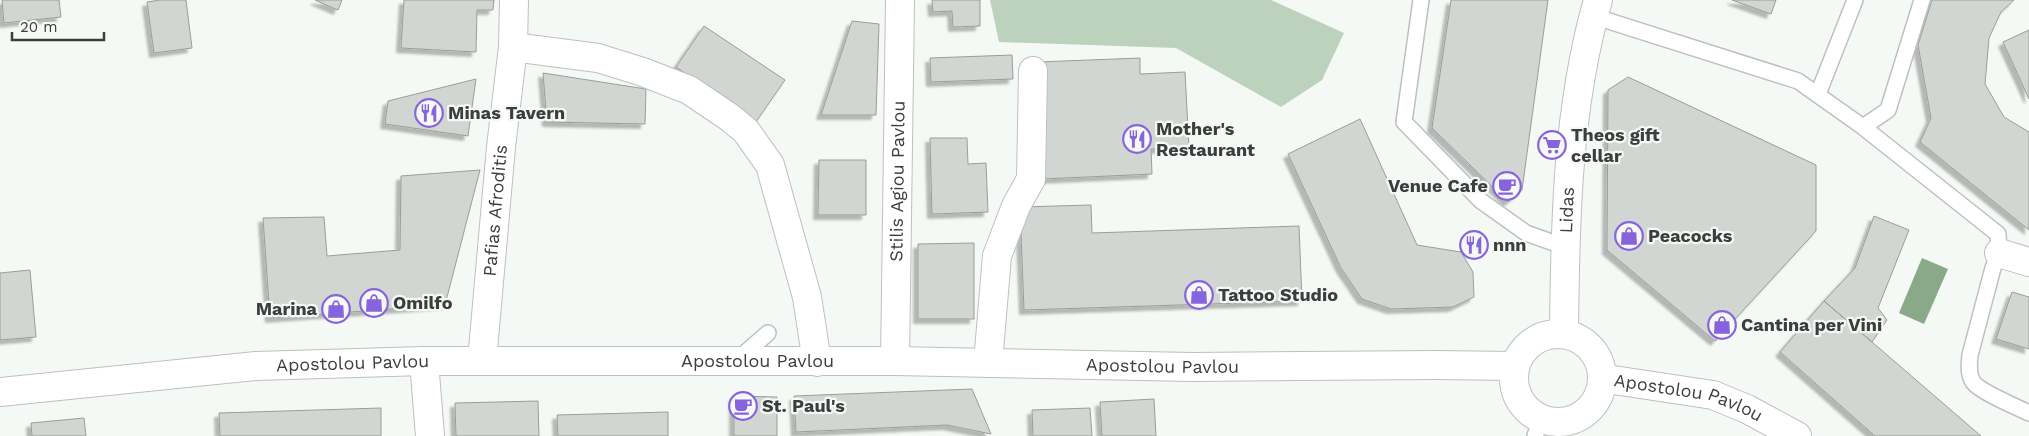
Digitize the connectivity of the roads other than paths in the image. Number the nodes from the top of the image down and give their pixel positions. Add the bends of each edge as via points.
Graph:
1 (514, 0) edge
2 (900, 0) edge
3 (1420, 0) edge
4 (1855, 0) edge
5 (1922, 0) edge
6 (1595, 8) edge
7 (513, 48) junction
8 (1033, 71) dead end
9 (1818, 94) junction
10 (1863, 127) junction
11 (1565, 247) junction
12 (1998, 253) junction
13 (2029, 262) edge
14 (768, 333) dead end
15 (1564, 334) junction
16 (424, 361) junction
17 (482, 361) junction
18 (737, 361) junction
19 (895, 361) junction
20 (817, 362) junction
21 (988, 363) junction
22 (1515, 366) junction
23 (1603, 380) junction
24 (0, 392) edge
25 (2029, 413) edge
26 (1538, 428) edge
27 (430, 436) edge
28 (1797, 436) edge

1 - 7 main road, Pafias Afroditis
2 - 19 main road, Stilis Agiou Pavlou
3 - 11 lane via 1404,122 1481,201 1526,233
4 - 9 lane
5 - 10 lane via 1888,110
6 - 9 lane via 1781,74
6 - 11 main road, Lidas via 1575,104
7 - 17 main road, Pafias Afroditis
7 - 20 main road via 598,58 643,72 689,90 746,131 770,165 807,297
8 - 21 main road via 1031,180 1016,206 997,256
9 - 10 lane
10 - 12 lane via 1998,234
11 - 15 main road, Lidas
12 - 13 main road
12 - 25 lane via 1969,369 1974,383
14 - 18 lane
15 - 22 main road via 1552,334 1529,344
15 - 23 main road via 1574,336 1591,348 1600,363
16 - 17 main road, Apostolou Pavlou
16 - 24 main road, Apostolou Pavlou via 256,366
16 - 27 main road
17 - 18 main road, Apostolou Pavlou
18 - 20 main road, Apostolou Pavlou
19 - 20 main road, Apostolou Pavlou
19 - 21 main road, Apostolou Pavlou
21 - 22 main road, Apostolou Pavlou via 1192,367
22 - 26 main road via 1516,392
23 - 26 main road via 1594,404 1577,419
23 - 28 main road, Apostolou Pavlou via 1713,395

